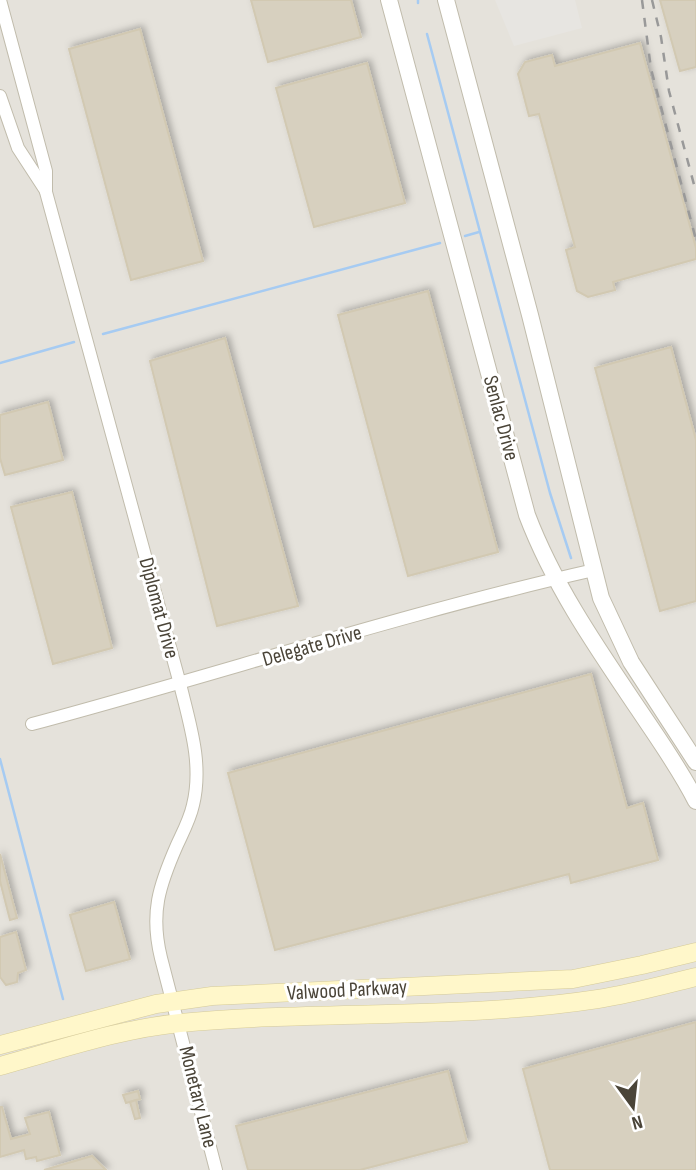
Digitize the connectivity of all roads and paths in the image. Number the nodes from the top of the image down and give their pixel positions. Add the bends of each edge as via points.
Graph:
1 (0, 0) edge
2 (389, 0) edge
3 (446, 0) edge
4 (0, 96) edge
5 (46, 192) junction
6 (594, 570) junction
7 (556, 578) junction
8 (180, 684) junction
9 (32, 724) dead end
10 (696, 762) edge
11 (680, 772) junction
12 (696, 801) edge
13 (696, 952) edge
14 (591, 976) junction
15 (696, 977) edge
16 (387, 989) junction
17 (595, 999) junction
18 (173, 1001) junction
19 (388, 1013) junction
20 (179, 1023) junction
21 (39, 1035) junction
22 (0, 1045) edge
23 (44, 1054) junction
24 (0, 1066) edge
25 (216, 1170) edge

1 - 5 street, Diplomat Drive via 46,171
2 - 7 street, Senlac Drive via 527,515
3 - 6 street
4 - 5 street, Diplomat Drive via 18,148
5 - 8 street, Diplomat Drive
6 - 7 street, Delegate Drive
6 - 10 street via 601,598 631,662
7 - 8 street, Delegate Drive
7 - 11 street, Senlac Drive
8 - 9 street, Delegate Drive
8 - 18 street, Diplomat Drive via 195,748 196,788 191,815 160,886 156,915 159,951
10 - 11 street
11 - 12 street, Senlac Drive
13 - 14 main road, Valwood Parkway
14 - 16 main road, Valwood Parkway
14 - 17 main road
15 - 17 main road, Valwood Parkway
16 - 18 main road, Valwood Parkway
16 - 19 main road
17 - 19 main road, Valwood Parkway
18 - 20 street, Diplomat Drive
18 - 21 main road, Valwood Parkway
19 - 20 main road, Valwood Parkway
20 - 23 main road, Valwood Parkway
20 - 25 street, Monetary Lane
21 - 22 main road, Valwood Parkway
21 - 23 main road
23 - 24 main road, Valwood Parkway

